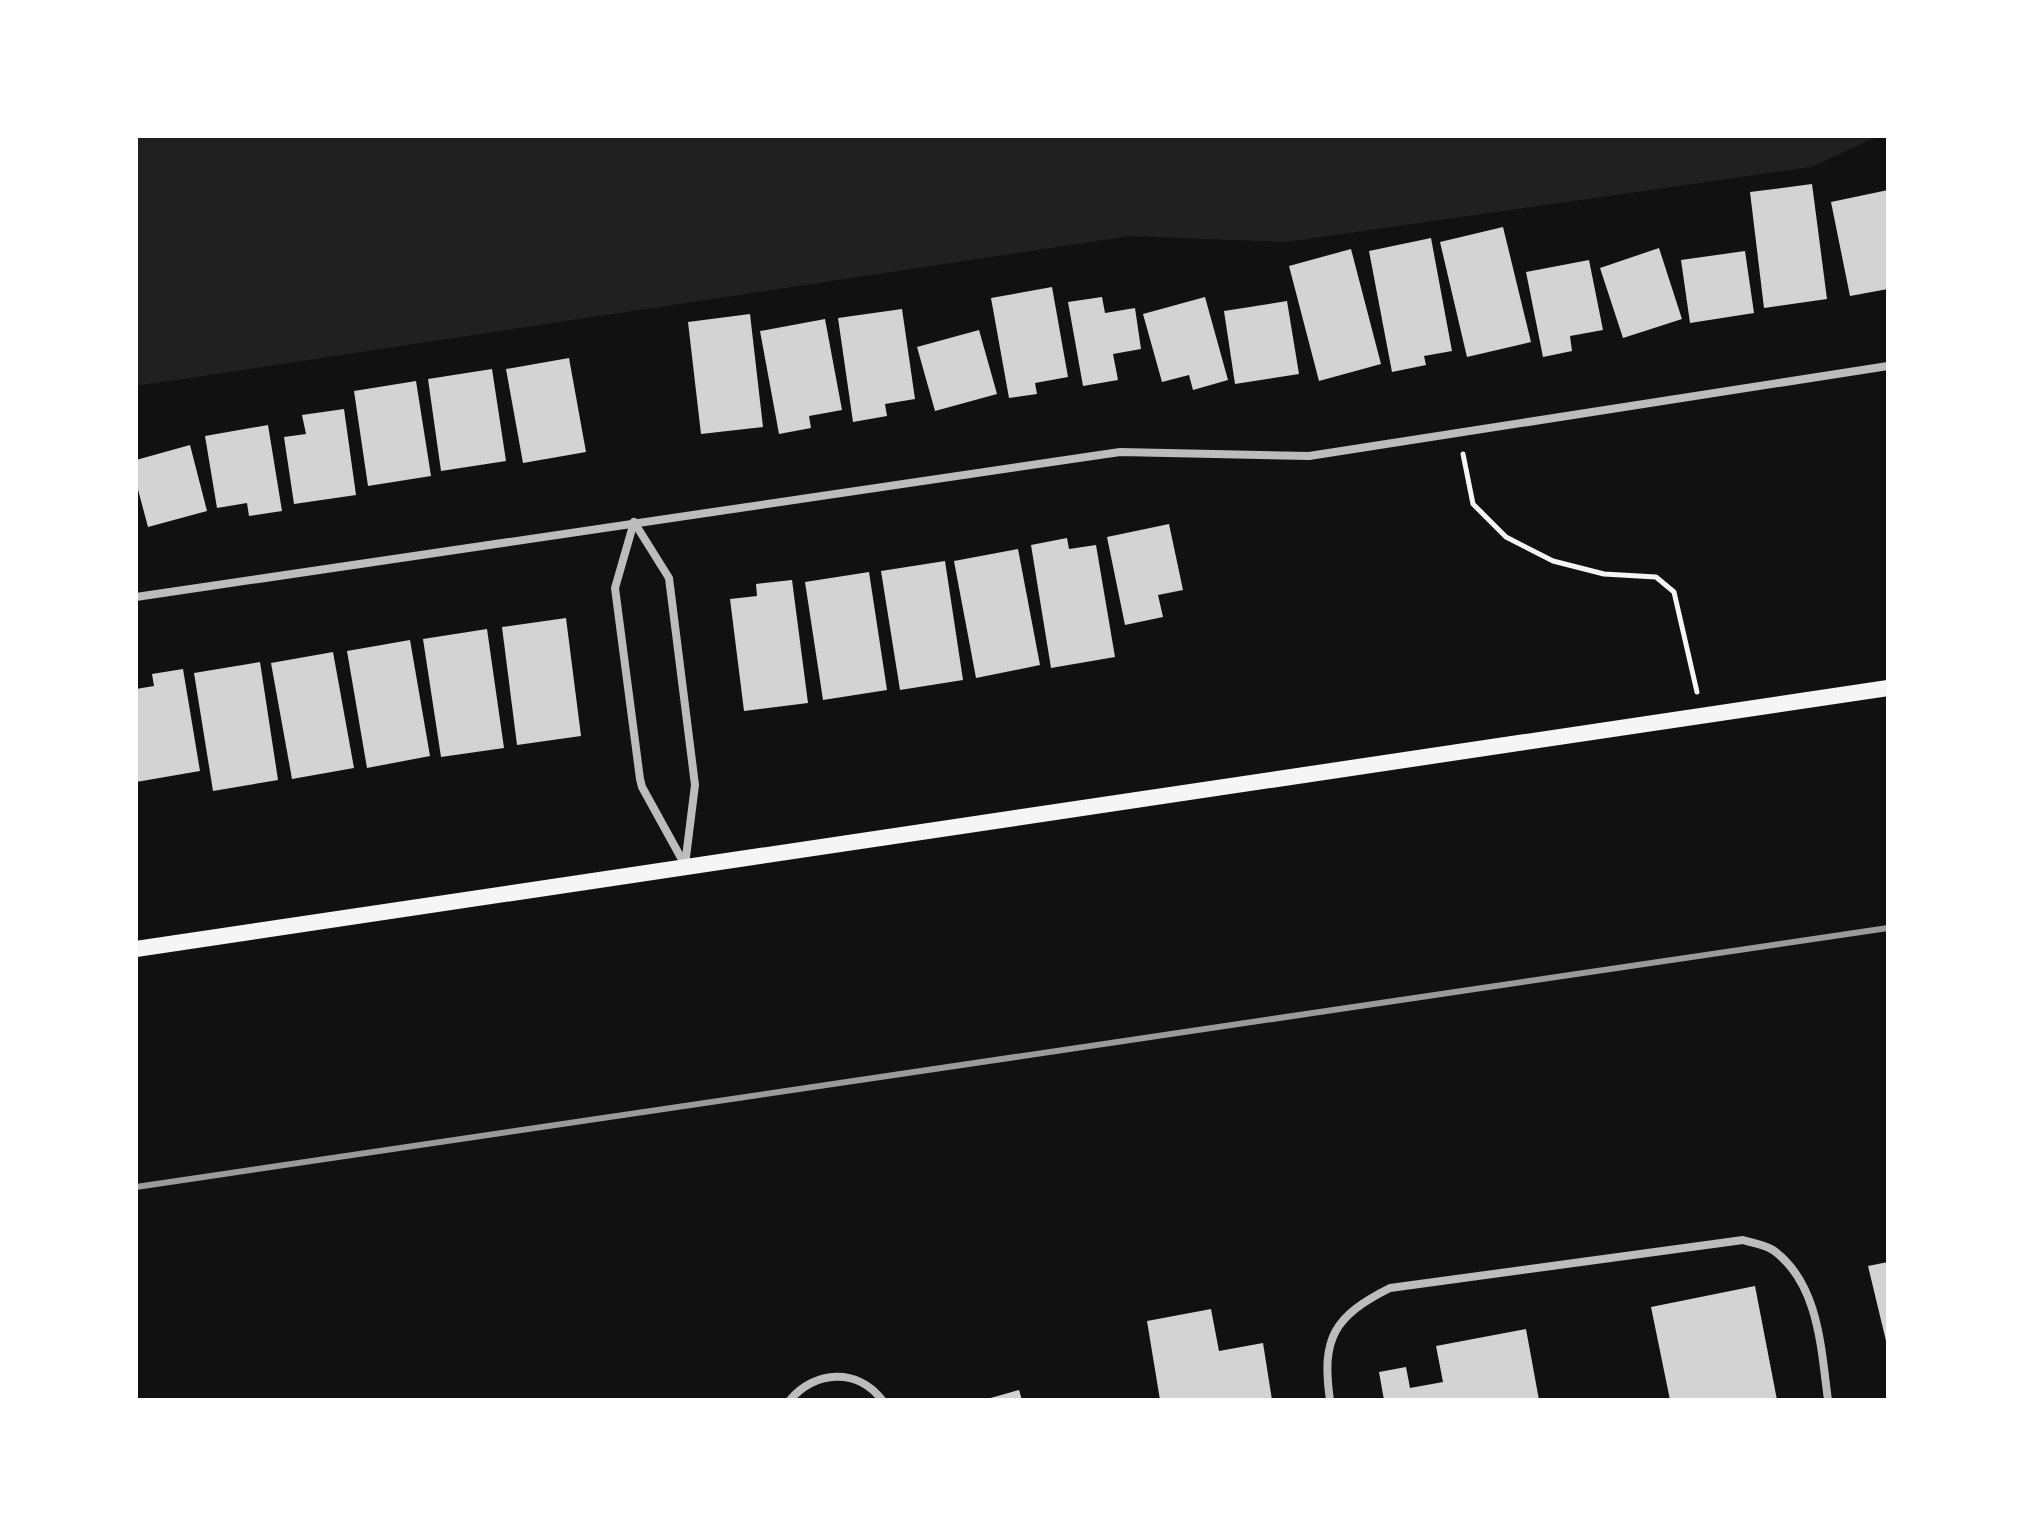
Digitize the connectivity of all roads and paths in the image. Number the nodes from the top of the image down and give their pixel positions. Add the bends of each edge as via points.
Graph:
1 (1888, 366) edge
2 (1459, 433) junction
3 (634, 522) junction
4 (136, 597) edge
5 (1888, 688) edge
6 (1702, 715) junction
7 (685, 865) junction
8 (136, 949) edge
9 (790, 1400) edge
10 (882, 1400) edge
11 (1330, 1400) edge
12 (1828, 1400) edge

1 - 2 street
2 - 3 street via 1309,456 1120,452
2 - 6 path via 1473,504 1506,537 1553,561 1604,574 1656,577 1674,592
3 - 4 street
3 - 7 street via 669,578 695,785
3 - 7 street via 615,588 640,779
5 - 6 main road
6 - 7 main road
7 - 8 main road
9 - 10 street via 813,1380 831,1376 866,1384
11 - 12 street via 1325,1369 1333,1333 1359,1304 1390,1288 1743,1240 1772,1249 1802,1282 1817,1324

